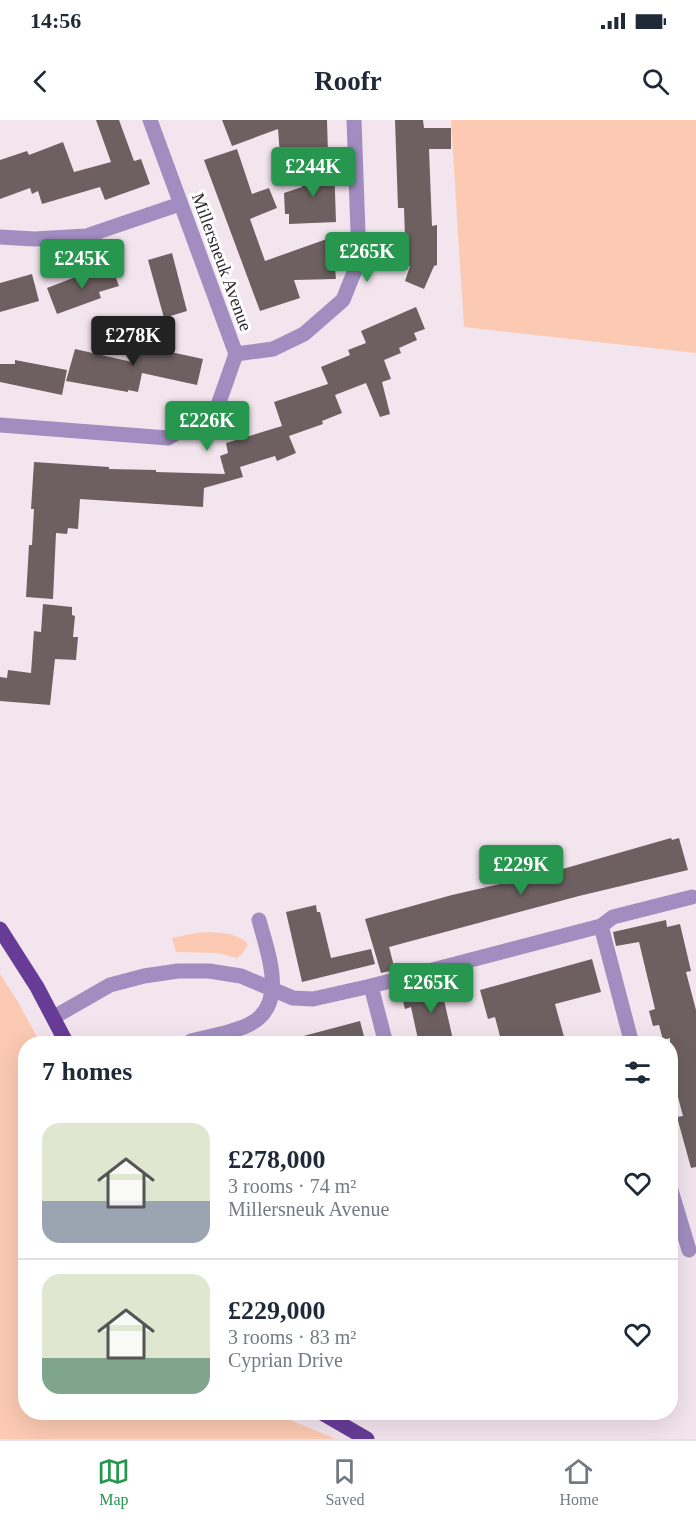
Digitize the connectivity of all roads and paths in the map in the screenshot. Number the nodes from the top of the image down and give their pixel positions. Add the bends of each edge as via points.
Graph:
1 (150, 120) edge
2 (354, 120) edge
3 (180, 204) junction
4 (0, 237) edge
5 (236, 354) junction
6 (0, 425) edge
7 (692, 897) dead end
8 (259, 920) dead end
9 (601, 926) junction
10 (0, 928) edge
11 (371, 986) junction
12 (272, 991) junction
13 (54, 1017) junction
14 (63, 1036) edge
15 (209, 1036) edge
16 (384, 1036) edge
17 (630, 1036) edge
18 (678, 1214) edge
19 (689, 1250) dead end
20 (334, 1420) edge
21 (367, 1439) edge

1 - 3 street, Millersneuk Avenue
2 - 5 street via 359,260 343,300 304,334 273,349
3 - 4 street via 86,236
3 - 5 street, Millersneuk Avenue
5 - 6 street, Millersneuk Avenue via 218,408 168,438
7 - 9 street via 613,917
8 - 12 street via 273,972
9 - 11 street
9 - 17 street
10 - 13 main road
11 - 12 street via 303,1000
11 - 16 street
12 - 13 street via 241,976 178,970 110,985
12 - 15 street via 261,1017 251,1024
13 - 14 main road
18 - 19 street
20 - 21 main road

